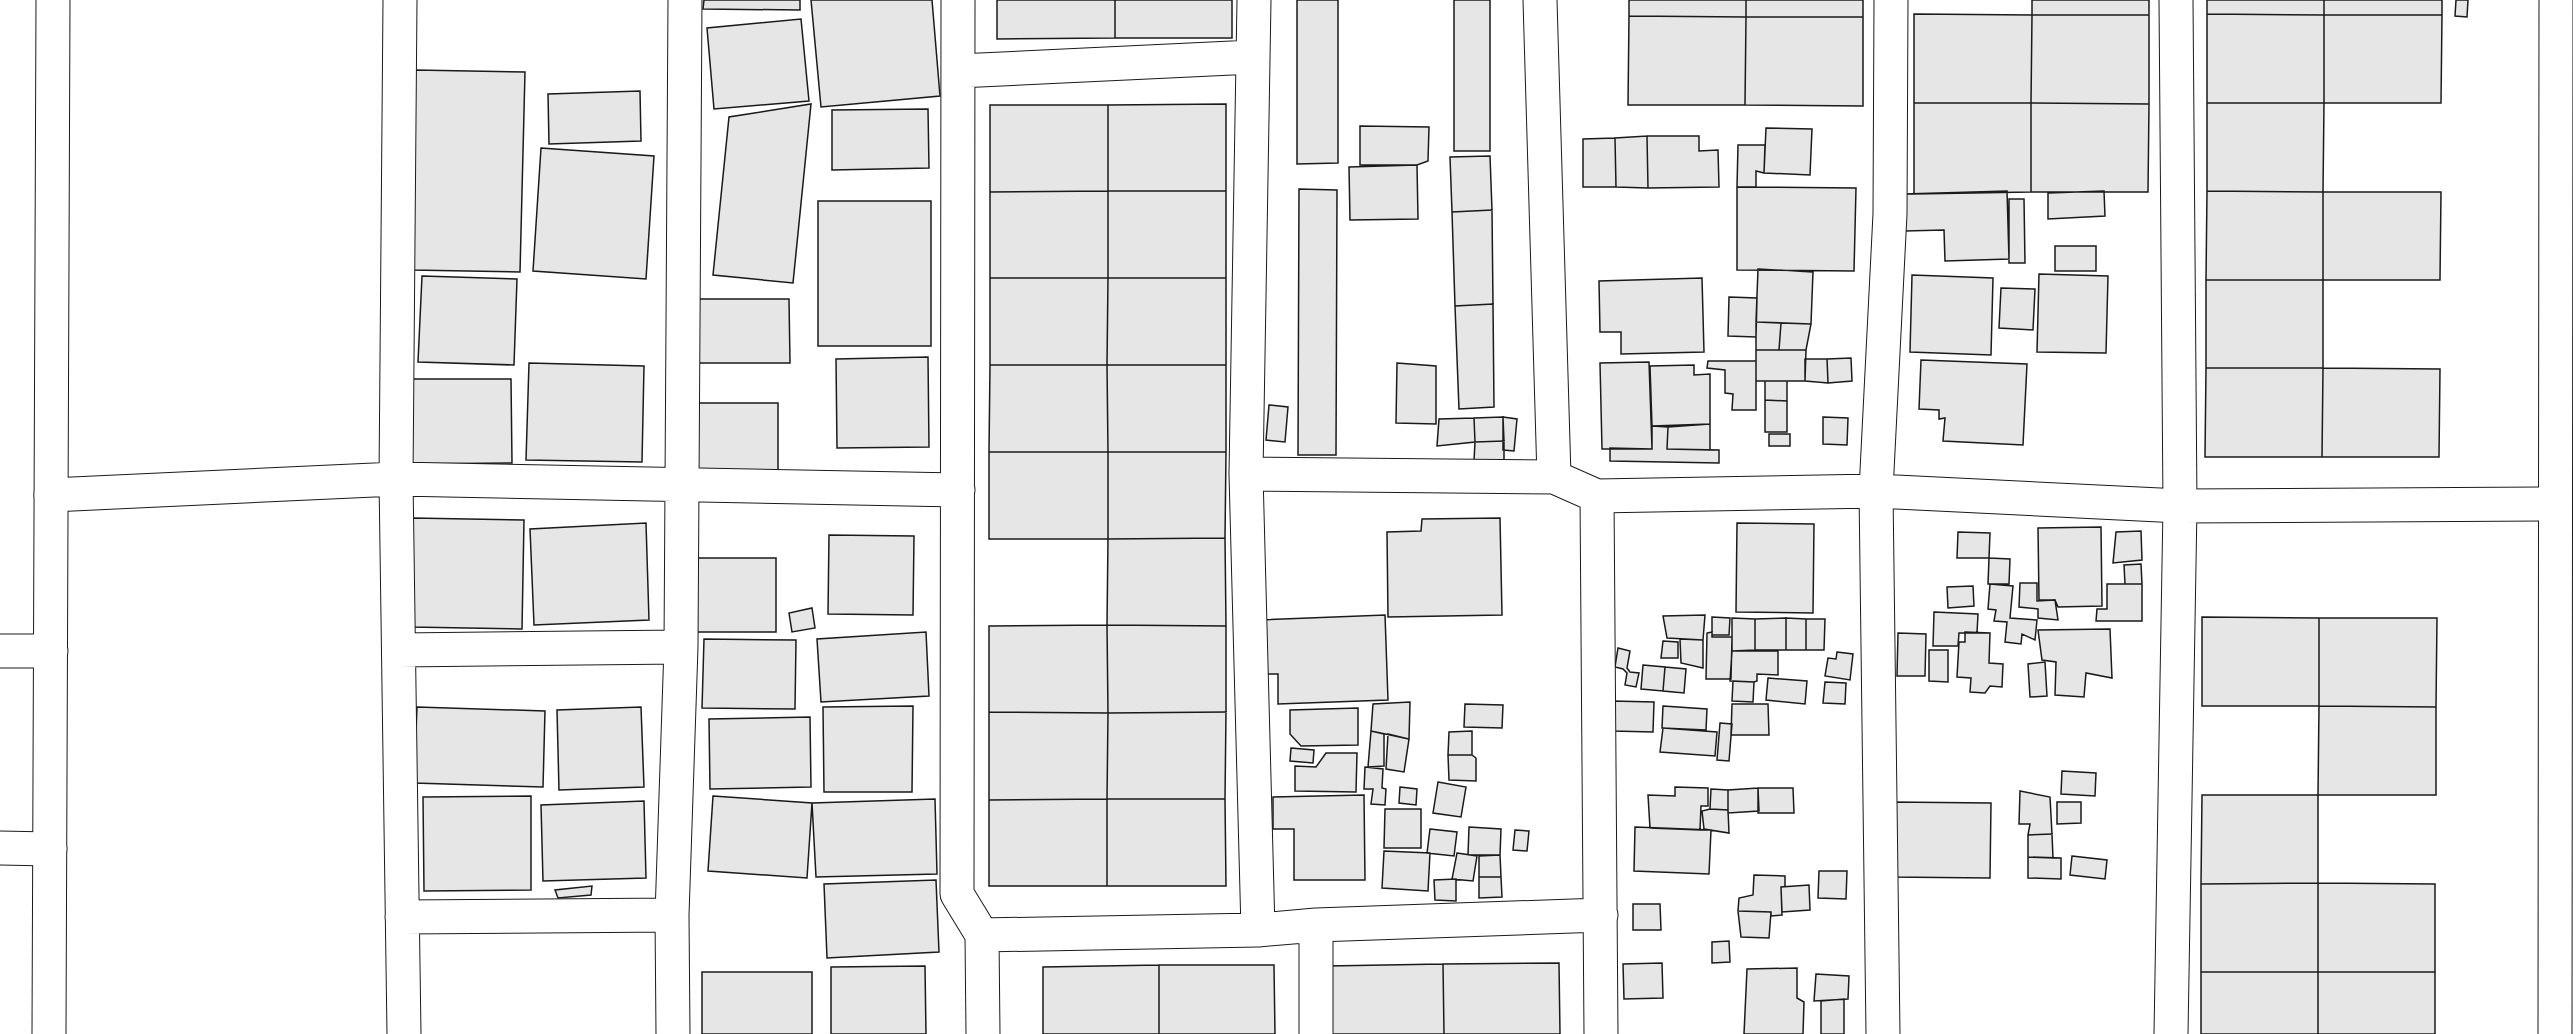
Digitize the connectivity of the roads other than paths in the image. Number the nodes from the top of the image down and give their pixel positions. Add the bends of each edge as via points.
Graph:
1 (53, 0) edge
2 (400, 0) edge
3 (685, 0) edge
4 (958, 0) edge
5 (1254, 0) edge
6 (1540, 0) edge
7 (1891, 0) edge
8 (2175, 0) edge
9 (2556, 0) edge
10 (1254, 57) junction
11 (958, 71) junction
12 (2564, 463) edge
13 (1246, 474) junction
14 (1554, 477) junction
15 (396, 479) junction
16 (681, 485) junction
17 (958, 490) junction
18 (1876, 491) junction
19 (51, 495) junction
20 (1597, 496) junction
21 (2555, 504) junction
22 (2180, 506) junction
23 (2564, 639) edge
24 (681, 647) junction
25 (399, 650) junction
26 (0, 651) edge
27 (51, 651) junction
28 (0, 848) edge
29 (50, 849) junction
30 (672, 915) junction
31 (1601, 915) junction
32 (402, 917) junction
33 (1316, 926) junction
34 (1258, 930) junction
35 (982, 935) junction
36 (49, 1034) edge
37 (404, 1034) edge
38 (672, 1034) edge
39 (983, 1034) edge
40 (1316, 1034) edge
41 (1601, 1034) edge
42 (1883, 1034) edge
43 (2171, 1034) edge
44 (2555, 1034) edge

1 - 19 street
2 - 15 street
3 - 16 street
4 - 11 street
5 - 10 street
6 - 14 street
7 - 18 street via 1890,214
8 - 22 street
9 - 12 street
10 - 11 street
10 - 13 street
11 - 17 street
12 - 21 street
13 - 14 street
13 - 34 street
14 - 20 street
15 - 16 street
15 - 19 street
15 - 25 street
16 - 17 street
16 - 24 street
17 - 35 street via 957,894
18 - 20 street
18 - 22 street
18 - 42 street
19 - 27 street
20 - 31 street
21 - 22 street
21 - 23 street
22 - 43 street
23 - 44 street
24 - 25 street
24 - 30 street
25 - 32 street
26 - 27 street
27 - 29 street
28 - 29 street
29 - 36 street
30 - 32 street
30 - 38 street
31 - 33 street
31 - 41 street
32 - 37 street
33 - 34 street
33 - 40 street
34 - 35 street
35 - 39 street

